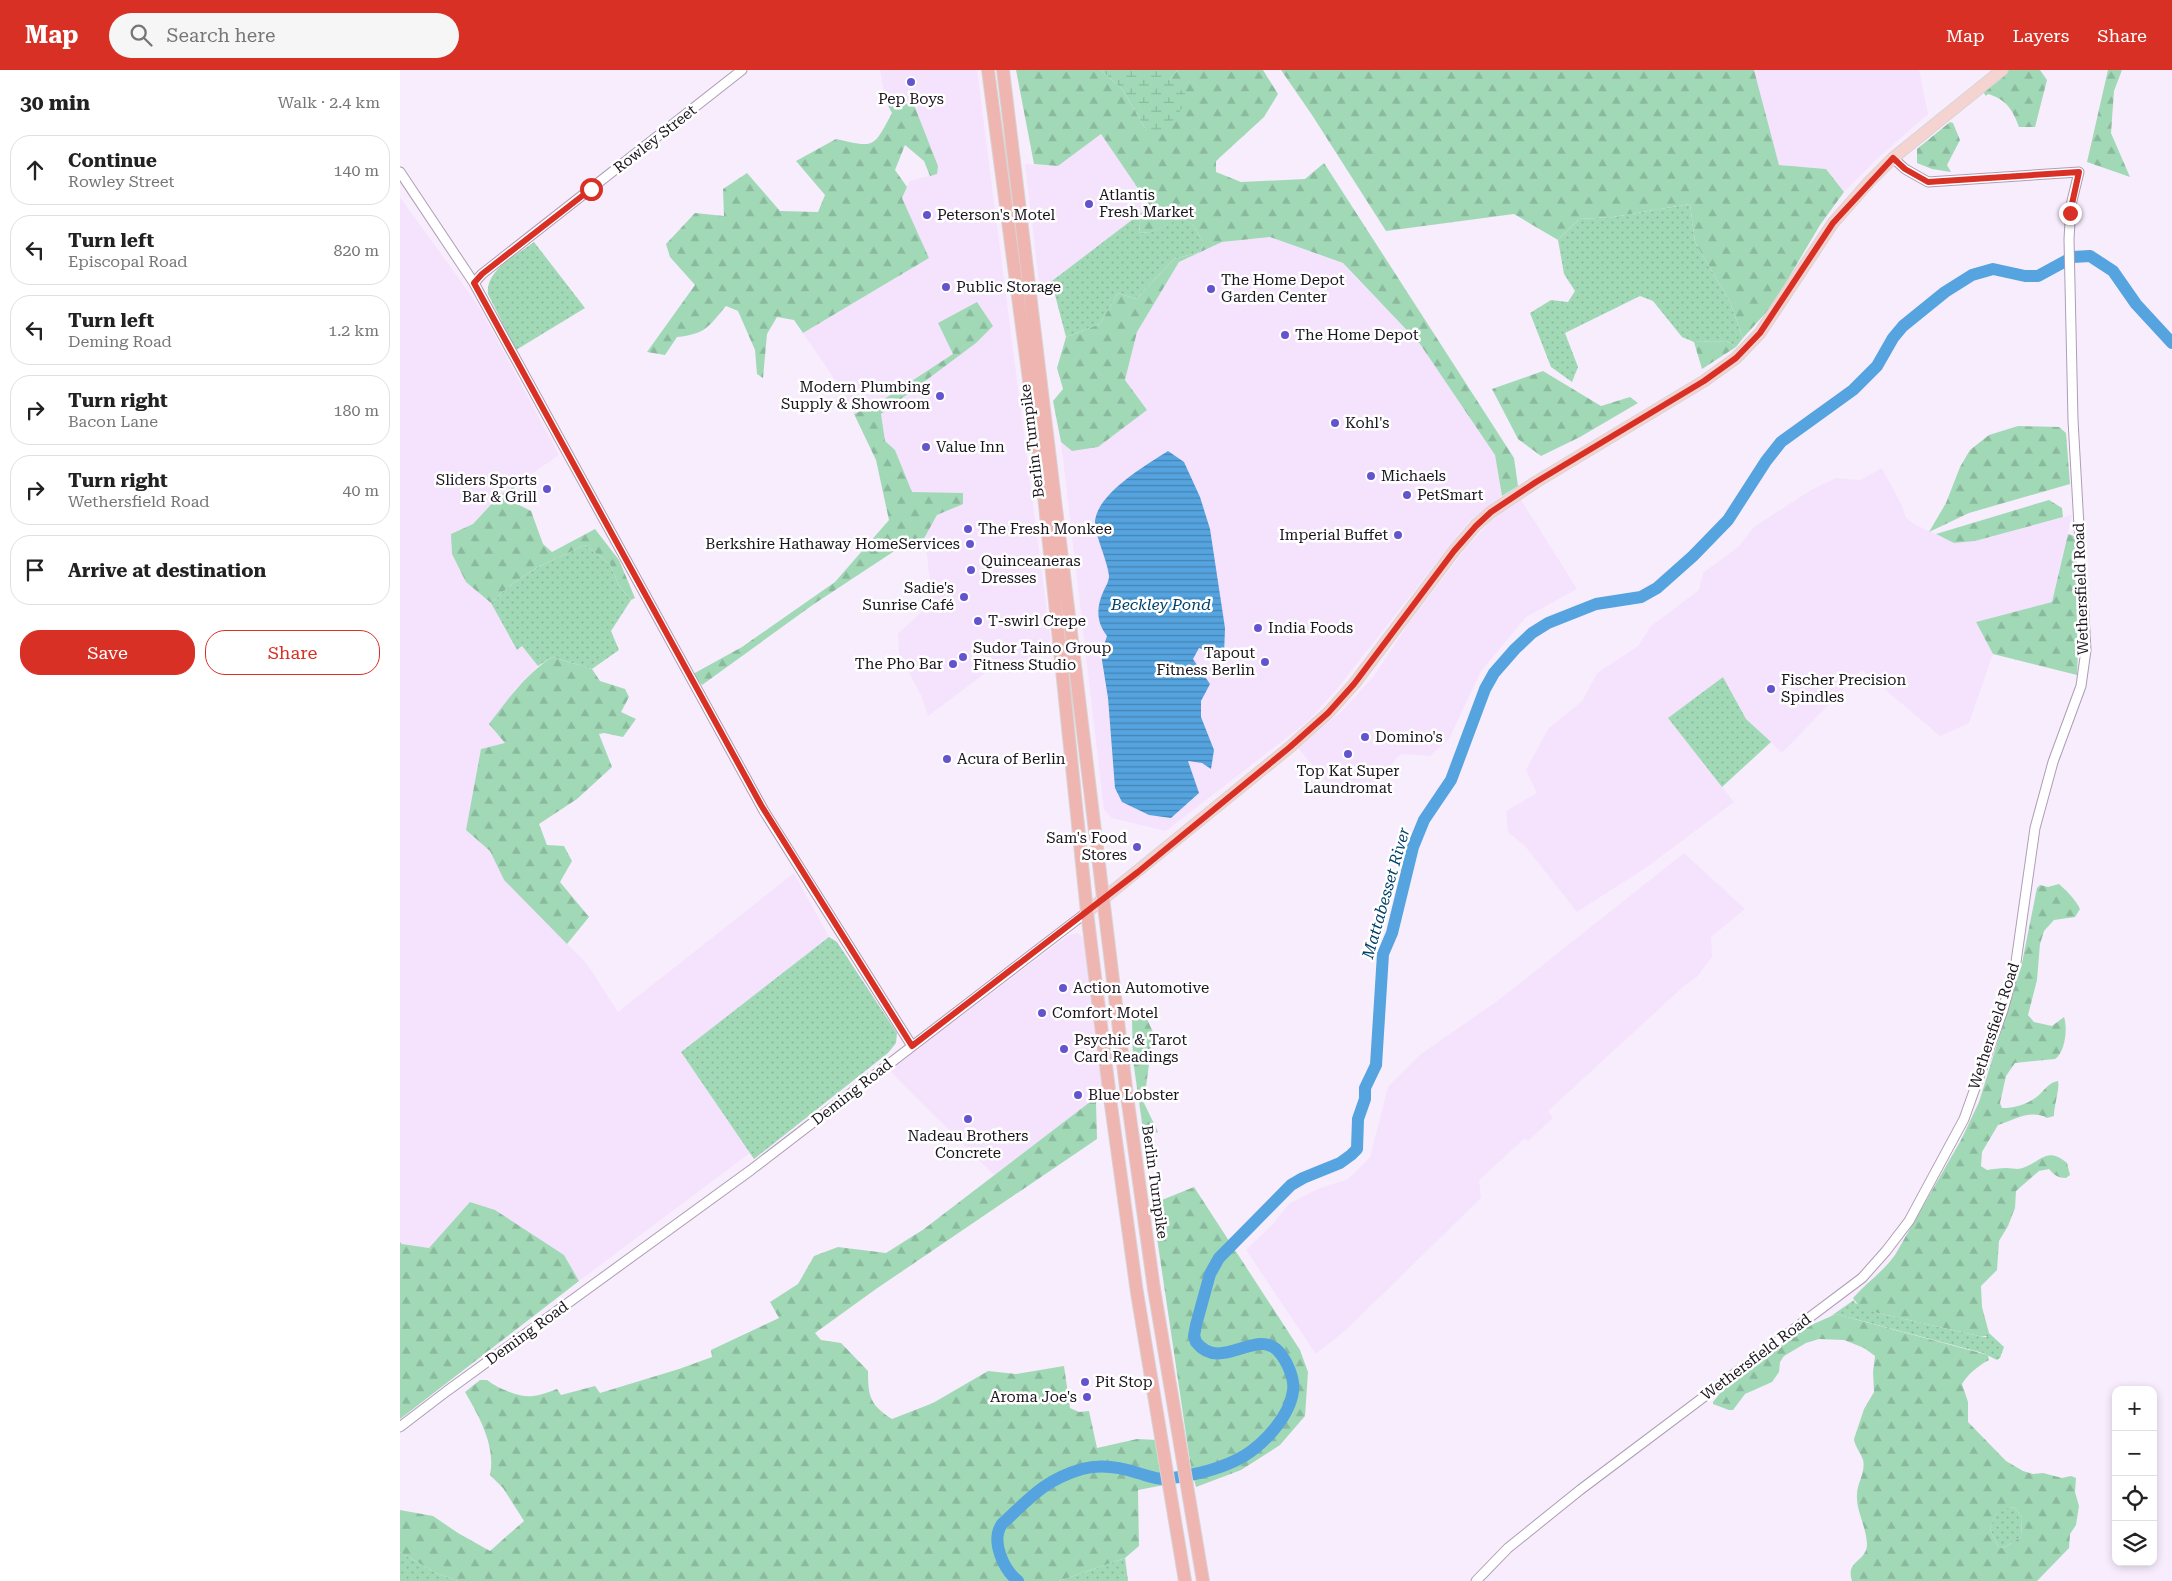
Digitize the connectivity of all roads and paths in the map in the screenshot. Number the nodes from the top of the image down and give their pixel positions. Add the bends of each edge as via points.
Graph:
1 (742, 70) edge
2 (988, 70) edge
3 (1003, 70) edge
4 (2002, 70) edge
5 (1893, 158) junction
6 (400, 172) edge
7 (474, 283) junction
8 (1048, 486) junction
9 (1102, 900) junction
10 (1087, 912) junction
11 (912, 1046) junction
12 (400, 1427) edge
13 (1185, 1581) edge
14 (1202, 1581) edge
15 (1476, 1581) edge

1 - 7 street, Rowley Street
2 - 8 highway, Berlin Turnpike
3 - 8 highway, Berlin Turnpike
4 - 5 main road, Deming Road
5 - 9 main road, Deming Road via 1833,223 1760,333 1736,358 1491,512 1454,551 1354,684 1328,713
5 - 15 street, Wethersfield Road via 1928,182 2079,172 2070,213 2069,248 2073,420 2086,650 2081,686 2053,762 2035,828 2016,962 2003,1010 1964,1119 1909,1221 1862,1278 1580,1490 1508,1548
6 - 7 street
7 - 11 street via 752,791
8 - 9 highway, Berlin Turnpike
8 - 10 highway, Berlin Turnpike
9 - 10 main road, Deming Road
9 - 14 highway, Berlin Turnpike via 1140,1191
10 - 11 street, Deming Road
10 - 13 highway, Berlin Turnpike via 1126,1214
11 - 12 street, Deming Road via 747,1173

